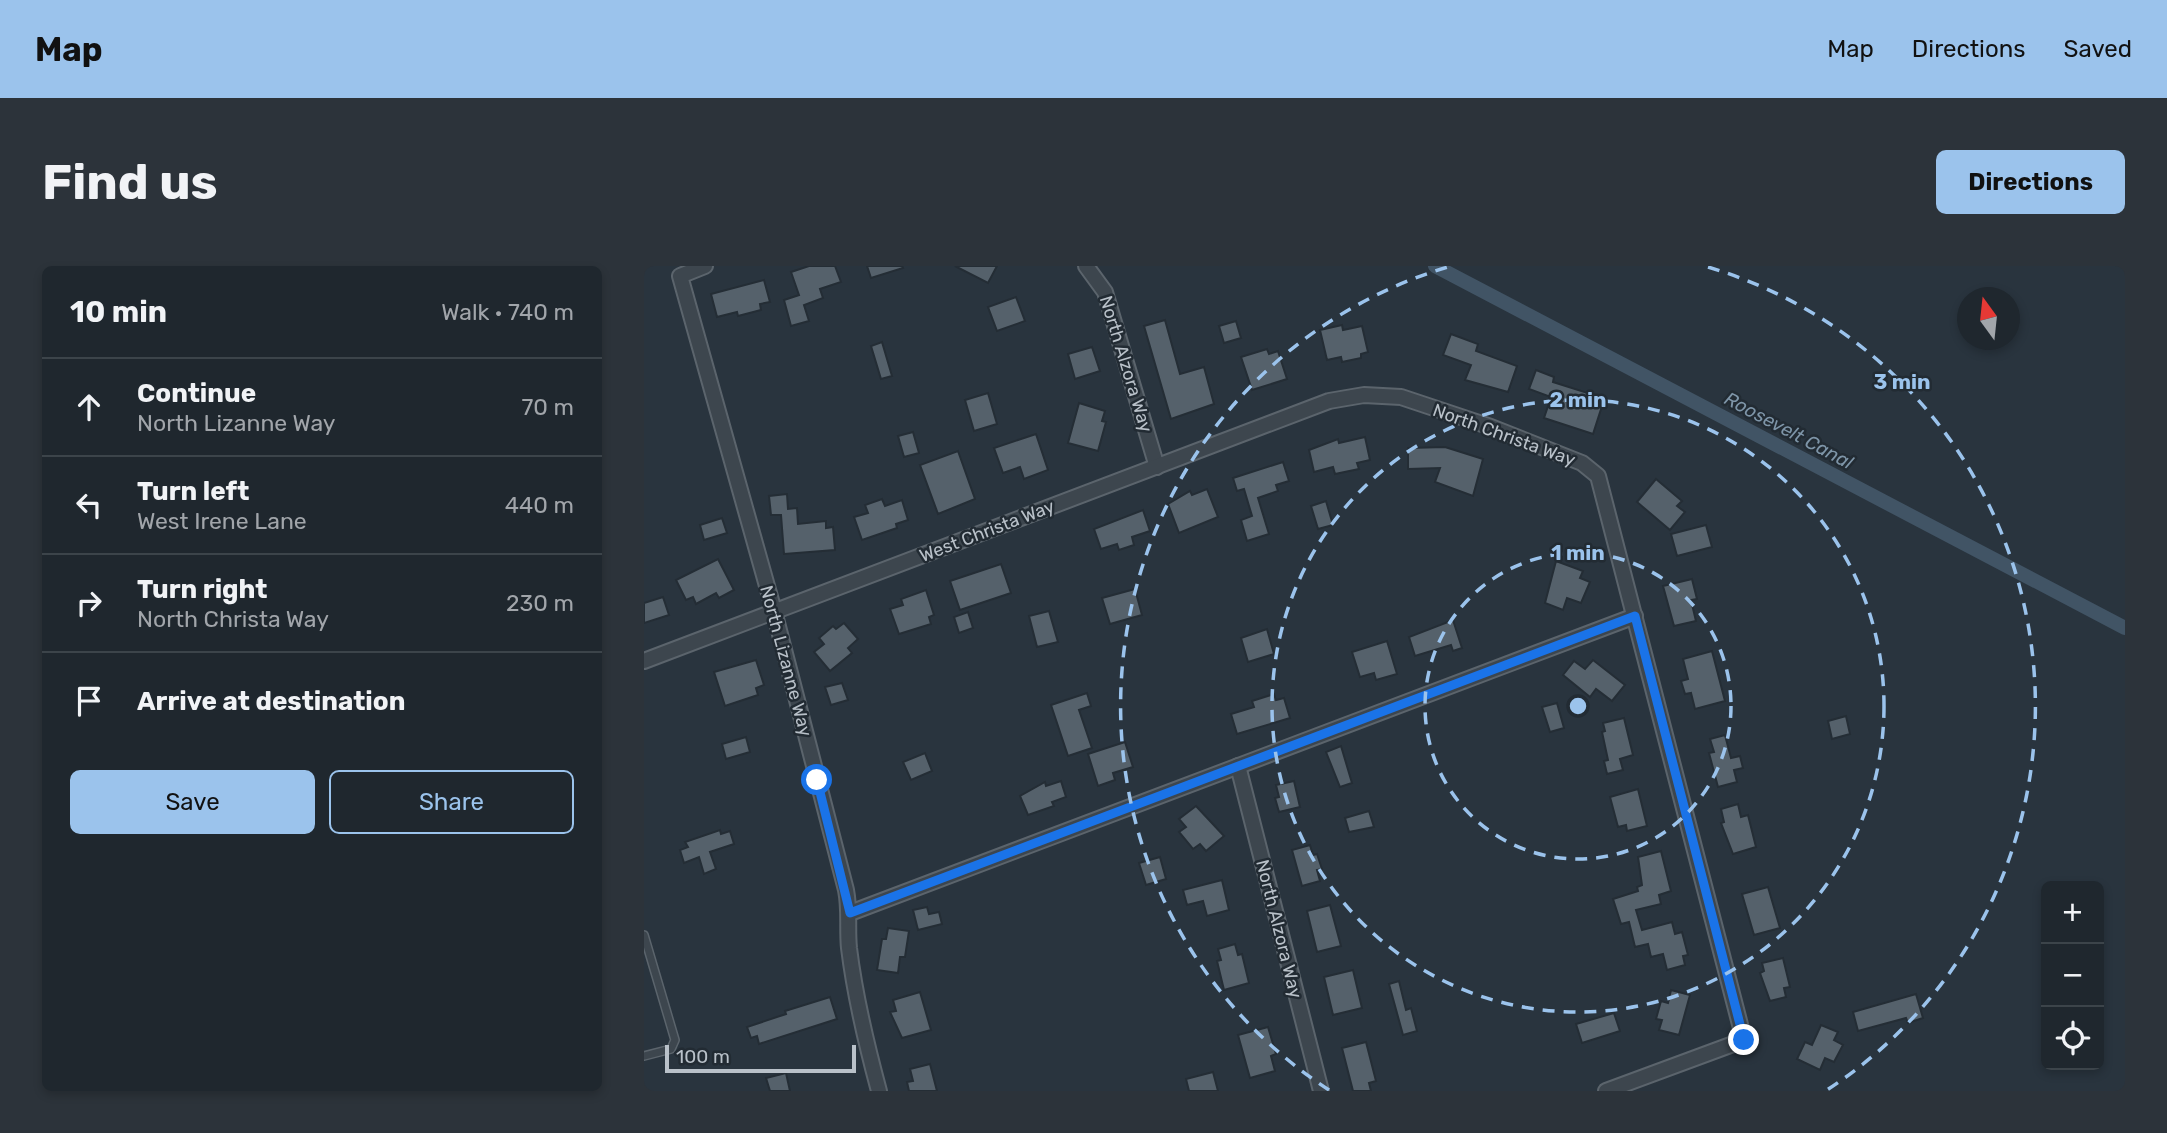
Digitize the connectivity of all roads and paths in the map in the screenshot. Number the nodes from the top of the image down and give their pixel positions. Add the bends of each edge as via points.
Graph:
1 (705, 266) edge
2 (1086, 266) edge
3 (1329, 401) joint
4 (1157, 467) junction
5 (774, 611) junction
6 (1635, 616) junction
7 (644, 661) edge
8 (1238, 766) junction
9 (850, 913) junction
10 (644, 935) edge
11 (644, 1056) edge
12 (879, 1091) edge
13 (1321, 1091) edge
14 (1606, 1091) edge

1 - 5 street, North Lizanne Way via 680,276
2 - 4 street, North Alzora Way via 1105,292
3 - 4 street, West Christa Way
3 - 6 street, North Christa Way via 1364,395 1401,397 1582,463 1598,476
4 - 5 street, West Christa Way
5 - 7 street, West Christa Way
5 - 9 street, North Lizanne Way
6 - 8 street
6 - 14 street, North Christa Way via 1744,1040
8 - 9 street
8 - 13 street, North Alzora Way
9 - 12 street, North Lizanne Way via 848,937 857,1011
10 - 11 lane via 675,1040 671,1049

